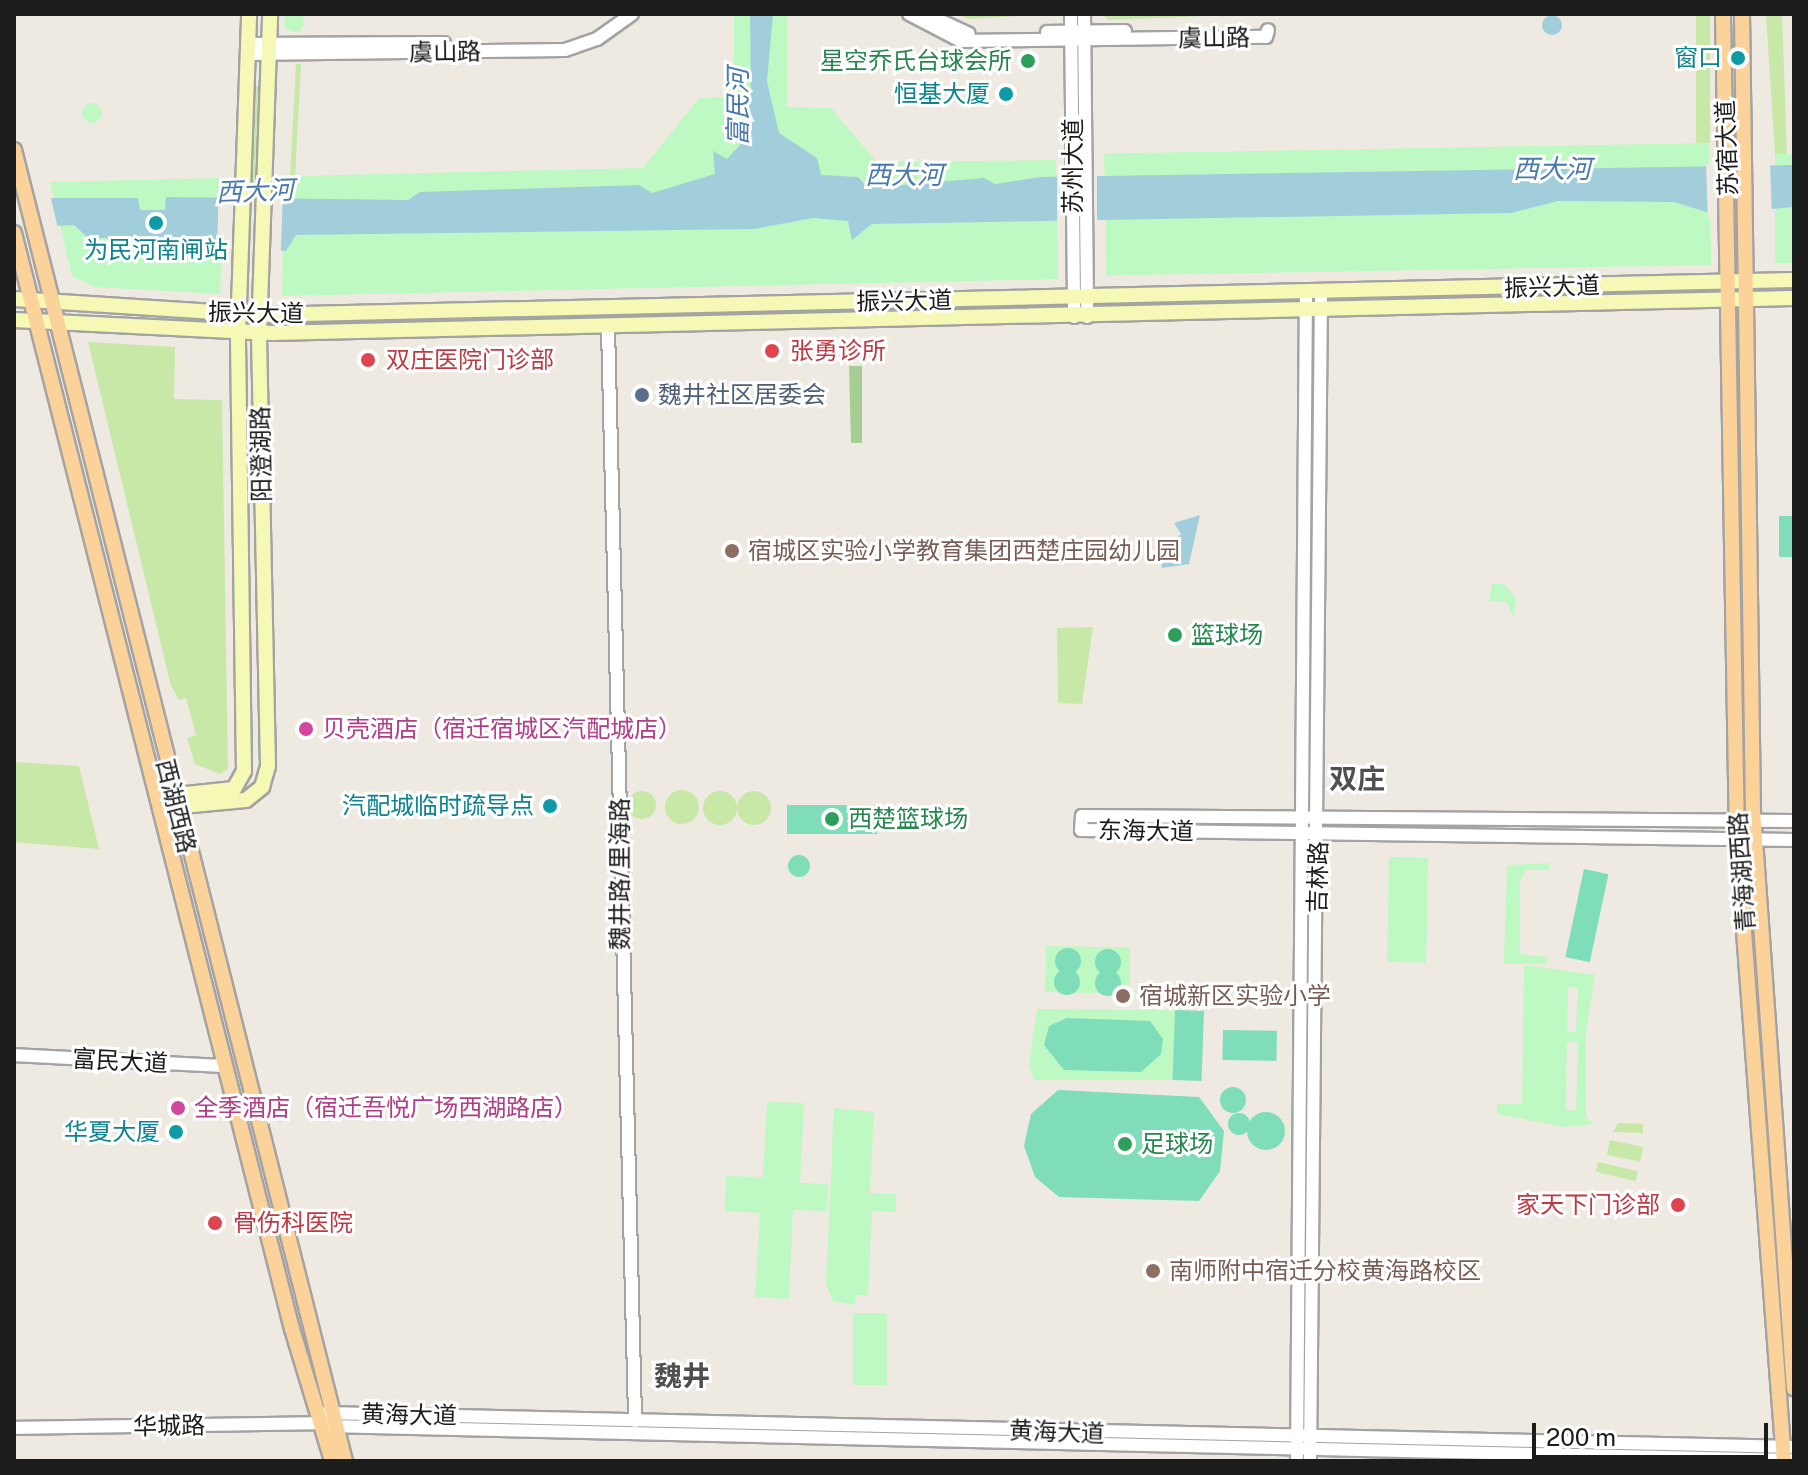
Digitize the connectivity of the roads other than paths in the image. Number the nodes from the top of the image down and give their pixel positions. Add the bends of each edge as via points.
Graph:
1 (249, 14) edge
2 (270, 14) edge
3 (623, 14) edge
4 (632, 14) edge
5 (909, 14) edge
6 (926, 14) edge
7 (1071, 14) edge
8 (1084, 14) edge
9 (1268, 14) edge
10 (1723, 14) edge
11 (1742, 14) edge
12 (1078, 36) junction
13 (248, 49) junction
14 (269, 50) junction
15 (14, 150) edge
16 (15, 238) edge
17 (1794, 280) edge
18 (1750, 281) junction
19 (1731, 282) junction
20 (1080, 297) junction
21 (1794, 298) edge
22 (14, 299) edge
23 (1731, 299) junction
24 (1750, 299) junction
25 (33, 300) junction
26 (52, 301) junction
27 (1313, 301) junction
28 (238, 315) junction
29 (260, 315) junction
30 (1080, 317) junction
31 (14, 320) edge
32 (37, 321) junction
33 (56, 321) junction
34 (608, 328) junction
35 (238, 333) junction
36 (259, 334) junction
37 (175, 801) junction
38 (159, 803) junction
39 (1302, 817) junction
40 (1319, 817) junction
41 (1736, 820) junction
42 (1753, 820) junction
43 (1794, 821) edge
44 (1303, 835) junction
45 (1318, 835) junction
46 (1737, 839) junction
47 (1754, 839) junction
48 (1794, 840) edge
49 (14, 1055) edge
50 (226, 1066) junction
51 (1794, 1389) edge
52 (327, 1420) junction
53 (635, 1421) junction
54 (14, 1428) edge
55 (1304, 1450) edge
56 (1786, 1454) edge
57 (1794, 1460) edge
58 (332, 1461) edge
59 (345, 1461) edge

1 - 13 main road, 阳澄湖路
2 - 14 main road, 阳澄湖路
3 - 14 street, 虞山路 via 586,38 562,43
4 - 14 street, 虞山路 via 597,39 565,50
5 - 12 street, 虞山路 via 961,41
6 - 12 street, 虞山路 via 959,33
7 - 12 street, 苏州大道
8 - 12 street, 苏州大道
9 - 12 street, 虞山路 via 1268,30
10 - 19 main road, 苏宿大道
11 - 18 main road, 苏宿大道
12 - 20 street, 苏州大道
13 - 14 street, 虞山路
13 - 28 main road, 阳澄湖路
14 - 29 main road, 阳澄湖路
15 - 26 main road, 西湖西路
16 - 25 main road, 西湖西路
17 - 18 main road, 振兴大道
18 - 19 main road, 振兴大道
18 - 24 main road, 青海湖西路
19 - 23 main road, 青海湖西路
19 - 27 main road, 振兴大道
20 - 27 main road, 振兴大道
20 - 29 main road, 振兴大道
20 - 30 street, 苏州大道
21 - 24 main road, 振兴大道
22 - 25 main road, 振兴大道
23 - 24 main road, 振兴大道
23 - 27 main road, 振兴大道
23 - 41 main road, 青海湖西路
24 - 42 main road, 青海湖西路
25 - 26 main road, 振兴大道
25 - 32 main road, 西湖西路
26 - 28 main road, 振兴大道
26 - 33 main road, 西湖西路
27 - 30 main road, 振兴大道
27 - 39 street, 吉林路
27 - 40 street, 吉林路
28 - 29 main road, 振兴大道
28 - 35 main road, 阳澄湖路
29 - 36 main road, 阳澄湖路
30 - 34 main road, 振兴大道
31 - 32 main road, 振兴大道
32 - 33 main road, 振兴大道
32 - 38 main road, 西湖西路
33 - 35 main road, 振兴大道
33 - 37 main road, 西湖西路
34 - 36 main road, 振兴大道
34 - 53 street, 魏井路/里海路
35 - 36 main road, 振兴大道
35 - 37 main road, 阳澄湖路 via 244,771 234,789
36 - 37 main road, 阳澄湖路 via 268,766 262,787 246,800
37 - 38 main road, 阳澄湖路
37 - 52 main road, 西湖西路
38 - 50 main road, 西湖西路
39 - 40 street, 东海大道
39 - 44 street, 吉林路
39 - 44 street, 东海大道 via 1082,816 1081,830
40 - 41 street, 东海大道
40 - 45 street, 吉林路
41 - 42 street, 东海大道
41 - 46 main road, 青海湖西路
42 - 43 street, 东海大道
42 - 47 main road, 青海湖西路
44 - 45 street, 东海大道
44 - 55 street, 吉林路
45 - 46 street, 东海大道
45 - 55 street, 吉林路
46 - 47 street, 东海大道
46 - 56 main road, 青海湖西路
47 - 48 street, 东海大道
47 - 51 main road, 青海湖西路
49 - 50 street, 富民大道
50 - 52 main road, 西湖西路
52 - 53 street, 黄海大道
52 - 54 street, 华城路
52 - 55 street, 黄海大道
52 - 58 main road, 西湖西路
52 - 59 main road, 西湖西路
53 - 55 street, 黄海大道
55 - 56 street, 黄海大道
56 - 57 street, 黄海大道

